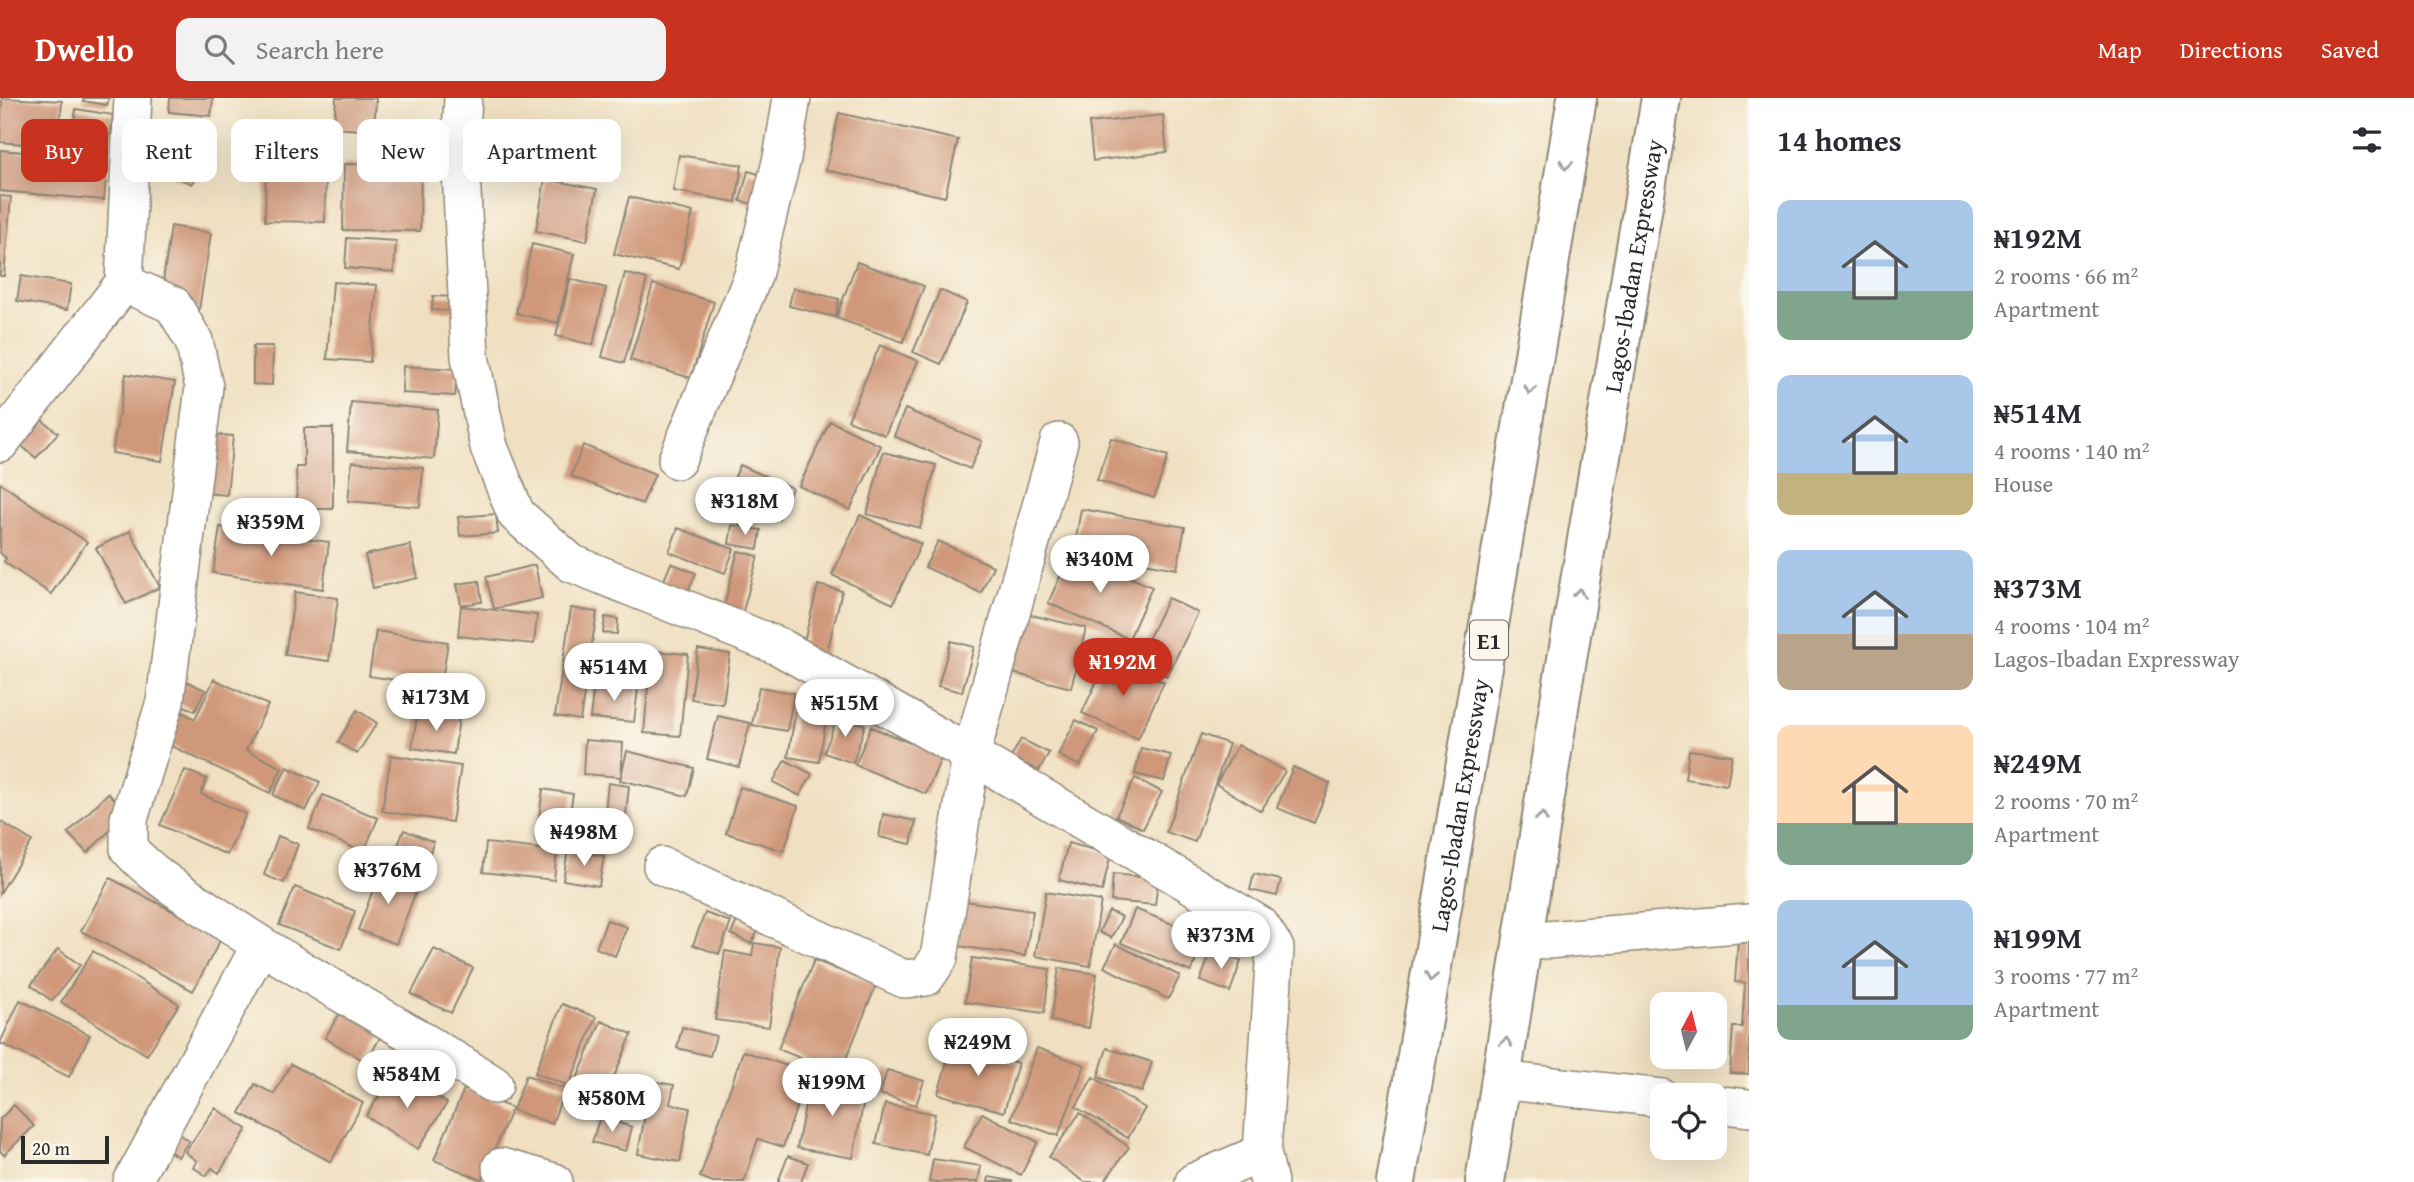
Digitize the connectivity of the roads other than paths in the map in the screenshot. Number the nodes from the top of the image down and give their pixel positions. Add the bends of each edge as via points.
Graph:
1 (133, 98) edge
2 (463, 98) edge
3 (792, 98) edge
4 (1577, 98) edge
5 (1661, 98) edge
6 (124, 283) junction
7 (1059, 442) dead end
8 (0, 443) edge
9 (677, 460) dead end
10 (971, 755) junction
11 (662, 866) dead end
12 (1749, 923) edge
13 (1523, 942) junction
14 (260, 946) junction
15 (1500, 1080) junction
16 (494, 1085) dead end
17 (1650, 1097) edge
18 (1727, 1105) edge
19 (1749, 1108) edge
20 (501, 1167) dead end
21 (1265, 1168) edge
22 (132, 1182) edge
23 (554, 1182) edge
24 (1194, 1182) edge
25 (1396, 1182) edge
26 (1485, 1182) edge

1 - 6 street
2 - 10 street via 460,150 470,357 489,447 516,514 571,563 780,647
3 - 9 street via 753,276
4 -> 25 highway, Lagos-Ibadan Expressway / E1
13 -> 5 highway, Lagos-Ibadan Expressway
6 - 8 street
6 - 14 street via 173,305 194,341 204,387 165,702 129,819 129,849 144,867
7 - 10 street
10 - 11 street via 939,958 926,976 904,979
10 - 21 street via 1260,925 1275,948 1276,970
12 - 13 street
15 -> 13 highway, Lagos-Ibadan Expressway
14 - 16 street
14 - 22 street
15 - 17 street
15 - 26 highway, Lagos-Ibadan Expressway
18 - 19 street
20 - 23 street
21 - 24 street

